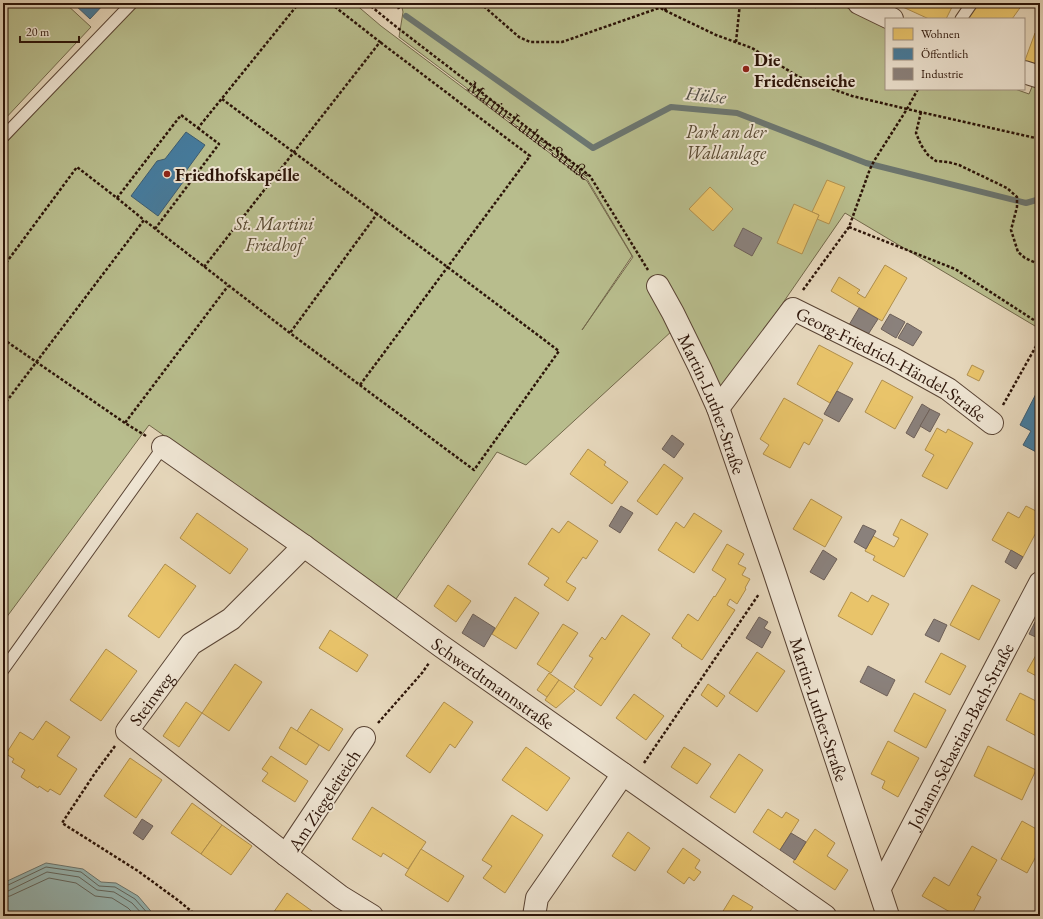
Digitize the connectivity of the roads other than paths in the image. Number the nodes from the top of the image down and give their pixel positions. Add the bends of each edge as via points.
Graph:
1 (132, 3) edge
2 (859, 3) edge
3 (972, 3) edge
4 (890, 18) edge
5 (962, 18) edge
6 (1025, 72) edge
7 (1040, 77) edge
8 (3, 137) edge
9 (658, 286) road end
10 (718, 408) junction
11 (992, 422) road end
12 (163, 447) joint
13 (304, 546) junction
14 (1040, 583) edge
15 (3, 670) edge
16 (364, 738) road end
17 (628, 777) junction
18 (286, 855) junction
19 (880, 888) junction
20 (372, 916) edge
21 (534, 916) edge
22 (825, 916) edge
23 (888, 916) edge

1 - 8 lane
2 - 4 street
3 - 5 lane
6 - 7 street
9 - 10 street, Martin-Luther-Straße
10 - 11 street, Georg-Friedrich-Händel-Straße via 793,309 948,389
10 - 19 street, Martin-Luther-Straße
12 - 13 street, Schwerdtmannstraße
12 - 15 lane
13 - 17 street, Schwerdtmannstraße
13 - 18 street, Steinweg via 231,619 191,644 127,731
14 - 19 street, Johann-Sebastian-Bach-Straße
16 - 18 street, Am Ziegeleiteich
17 - 21 street via 537,898
17 - 22 street, Schwerdtmannstraße
18 - 20 street, Am Ziegeleiteich via 341,897
19 - 23 street, Martin-Luther-Straße

